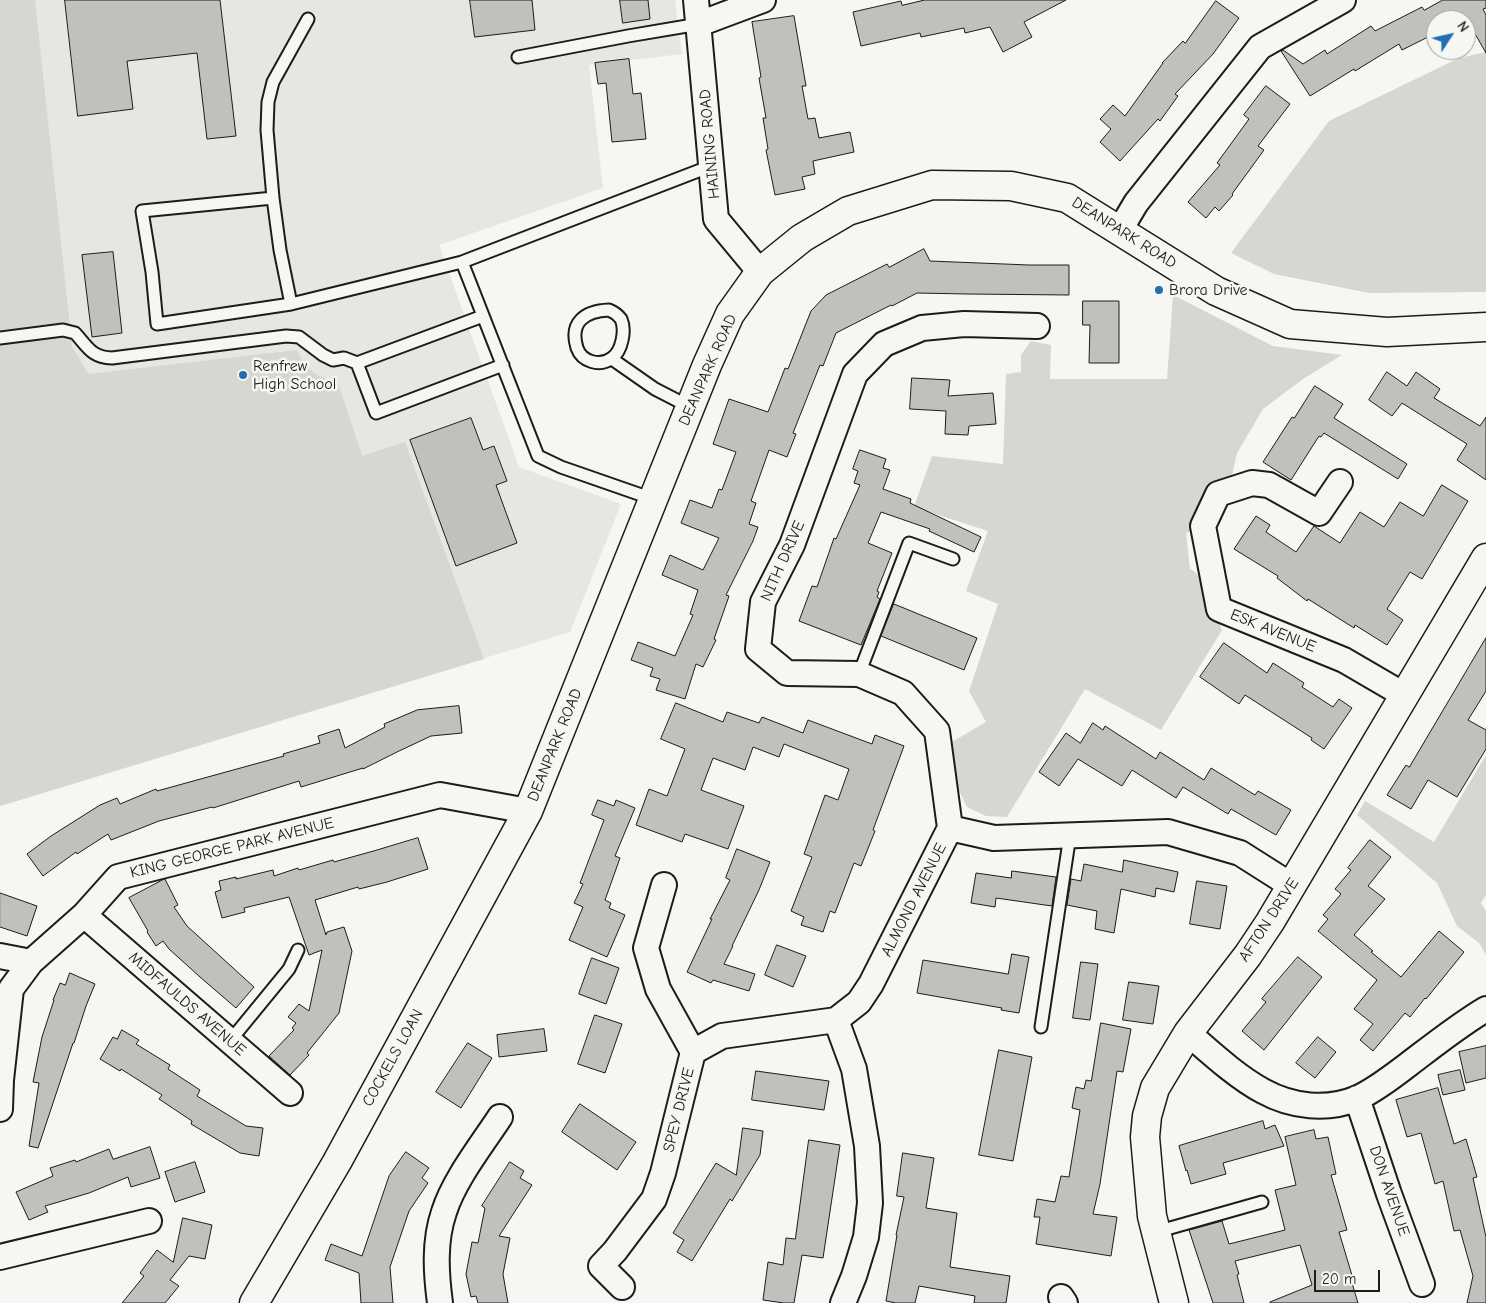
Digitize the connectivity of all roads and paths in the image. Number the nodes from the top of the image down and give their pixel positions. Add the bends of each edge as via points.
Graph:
1 (696, 0) edge
2 (763, 0) edge
3 (1343, 0) edge
4 (308, 19) dead end
5 (699, 24) junction
6 (518, 57) dead end
7 (712, 166) junction
8 (273, 198) junction
9 (1120, 230) junction
10 (462, 262) junction
11 (760, 272) junction
12 (291, 304) junction
13 (483, 316) junction
14 (1037, 326) dead end
15 (1486, 327) edge
16 (0, 338) edge
17 (612, 358) junction
18 (357, 363) junction
19 (503, 365) junction
20 (690, 407) junction
21 (1340, 482) dead end
22 (654, 499) junction
23 (1486, 558) edge
24 (953, 559) dead end
25 (859, 674) junction
26 (1404, 695) junction
27 (528, 810) junction
28 (950, 828) junction
29 (1070, 835) junction
30 (664, 885) dead end
31 (1292, 886) junction
32 (84, 915) junction
33 (298, 950) dead end
34 (0, 956) edge
35 (31, 962) junction
36 (1486, 1008) edge
37 (836, 1020) junction
38 (1041, 1027) dead end
39 (1188, 1033) junction
40 (230, 1041) junction
41 (693, 1052) junction
42 (290, 1093) dead end
43 (1357, 1098) junction
44 (0, 1109) edge
45 (500, 1117) dead end
46 (1262, 1202) dead end
47 (149, 1221) dead end
48 (1156, 1232) junction
49 (0, 1258) edge
50 (1422, 1284) dead end
51 (622, 1288) dead end
52 (254, 1303) edge
53 (440, 1303) edge
54 (843, 1303) edge
55 (1174, 1303) edge

1 - 5 street, HAINING ROAD
2 - 5 street
3 - 9 street via 1260,47 1136,203
4 - 8 lane via 273,82 268,102
5 - 6 lane
5 - 7 street, HAINING ROAD
7 - 10 lane
7 - 11 street, HAINING ROAD via 716,219
8 - 12 lane
8 - 12 lane via 142,211 157,324
9 - 11 street, DEANPARK ROAD via 1067,198 1011,186 932,185 848,211 802,238
9 - 15 street, DEANPARK ROAD via 1216,291 1290,324 1387,332
10 - 12 lane
10 - 13 lane
11 - 20 street, DEANPARK ROAD via 730,314
13 - 18 lane
13 - 19 lane
14 - 25 street, NITH DRIVE via 964,324 922,328 884,344 855,374 792,546 764,602 758,649 787,673
16 - 18 lane via 63,330 75,332 97,356 112,358 286,336 299,337 333,360 344,358
17 - 17 lane via 595,362 586,360 579,353 576,332 578,322 586,315 609,310 621,320 622,340
17 - 20 lane via 656,389
18 - 19 lane via 376,414
19 - 22 lane via 538,456
20 - 22 street, DEANPARK ROAD
21 - 26 street, ESK AVENUE via 1319,513 1269,485 1252,483 1218,494 1203,526 1218,609 1344,660
22 - 27 street, DEANPARK ROAD
23 - 26 street, AFTON DRIVE
24 - 25 lane via 910,542
25 - 28 street, NITH DRIVE via 903,693 937,731
26 - 31 street, AFTON DRIVE
27 - 32 street, KING GEORGE PARK AVENUE via 440,795 118,877
27 - 52 street, COCKELS LOAN via 337,1162
28 - 29 street, ALMOND AVENUE via 994,838
28 - 37 street, ALMOND AVENUE via 871,984 859,1002
29 - 31 street, ALMOND AVENUE via 1168,832 1240,853
29 - 38 lane
30 - 41 street via 646,948 658,989
31 - 39 street, AFTON DRIVE via 1248,955
32 - 35 street, KING GEORGE PARK AVENUE
32 - 40 street, MIDFAULDS AVENUE
33 - 40 lane via 289,969
34 - 35 street
35 - 44 street, KING GEORGE PARK AVENUE via 11,989
36 - 43 street
37 - 41 street, SPEY DRIVE via 722,1036
37 - 54 street via 854,1069 867,1146 870,1203 866,1237
39 - 43 street via 1234,1071 1275,1098 1310,1106 1333,1105
39 - 48 street, AFTON DRIVE via 1155,1088 1147,1116 1145,1137
40 - 42 street, MIDFAULDS AVENUE
41 - 51 street, SPEY DRIVE via 654,1199 601,1266
43 - 50 street, DON AVENUE
45 - 53 street via 460,1179 444,1211 436,1271
46 - 48 lane
47 - 49 street
48 - 55 street, AFTON DRIVE

